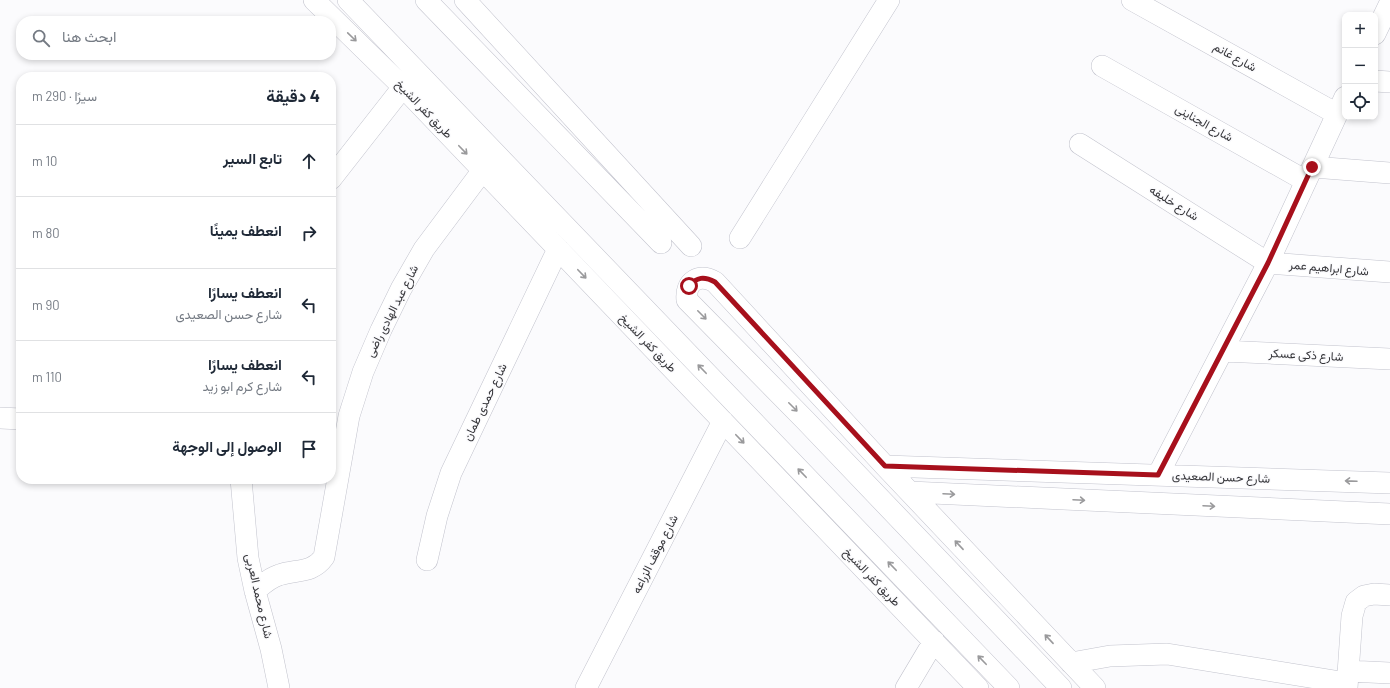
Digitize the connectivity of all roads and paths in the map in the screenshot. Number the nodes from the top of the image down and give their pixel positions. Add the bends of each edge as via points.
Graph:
1 (314, 0) edge
2 (348, 0) edge
3 (426, 0) edge
4 (465, 0) edge
5 (889, 0) edge
6 (1132, 0) edge
7 (1390, 3) edge
8 (330, 16) edge
9 (336, 22) edge
10 (1378, 28) edge
11 (1102, 66) dead end
12 (1378, 81) edge
13 (1390, 82) edge
14 (403, 87) junction
15 (1341, 105) edge
16 (1080, 144) dead end
17 (483, 170) junction
18 (336, 173) edge
19 (1390, 173) edge
20 (1309, 174) junction
21 (740, 238) dead end
22 (661, 243) dead end
23 (691, 246) dead end
24 (558, 249) junction
25 (1268, 263) junction
26 (1390, 272) edge
27 (1223, 351) junction
28 (1390, 359) edge
29 (717, 385) junction
30 (702, 400) junction
31 (0, 418) edge
32 (16, 419) edge
33 (723, 421) junction
34 (885, 466) junction
35 (1158, 475) junction
36 (1388, 483) edge
37 (241, 484) edge
38 (910, 492) junction
39 (1386, 514) edge
40 (427, 560) dead end
41 (255, 591) junction
42 (1382, 595) edge
43 (934, 642) junction
44 (1071, 663) junction
45 (1390, 673) edge
46 (1347, 681) edge
47 (279, 688) edge
48 (586, 688) edge
49 (906, 688) edge
50 (978, 688) edge
51 (1009, 688) edge
52 (1061, 688) edge
53 (1095, 688) edge

1 -> 8 street, طريق كفر الشيخ
29 -> 2 street, طريق كفر الشيخ
3 - 22 street
4 - 23 street
5 - 21 street
6 - 15 street, شارع غانم
7 - 10 street
9 -> 14 street, طريق كفر الشيخ
11 - 20 street, شارع الجناينى
12 - 13 street
14 -> 17 street, طريق كفر الشيخ
14 - 18 street
15 - 20 street
16 - 25 street, شارع خليفه
17 - 24 street, طريق كفر الشيخ
17 - 41 street, شارع عبد الهادى راضى via 424,249 380,330 349,416 324,557 312,568 277,576
19 - 20 street
20 - 25 street
24 -> 30 street, طريق كفر الشيخ
24 - 40 street, شارع حمدى طمان via 451,473 437,516
25 - 26 street, شارع ابراهيم عمر
25 - 27 street
27 - 28 street, شارع ذكى عسكر
27 - 35 street
29 - 30 street
51 -> 29 street, طريق كفر الشيخ
30 - 33 street, طريق كفر الشيخ
31 - 32 street
33 -> 43 street, طريق كفر الشيخ
33 - 48 street, شارع موقف الزراعه
34 - 35 street, شارع حسن الصعيدى
34 - 38 street
34 -> 52 street via 715,282 701,278 689,286 687,300
36 -> 35 street, شارع حسن الصعيدى
36 - 39 street
37 - 41 street, شارع محمد العربى via 248,558
38 -> 39 street
44 -> 38 street
41 - 47 street, شارع محمد العربى
42 - 46 street via 1364,596 1356,602 1352,616
43 - 49 street
43 - 50 street, طريق كفر الشيخ
44 - 46 street via 1110,656 1167,654
44 - 53 street
45 - 46 street

